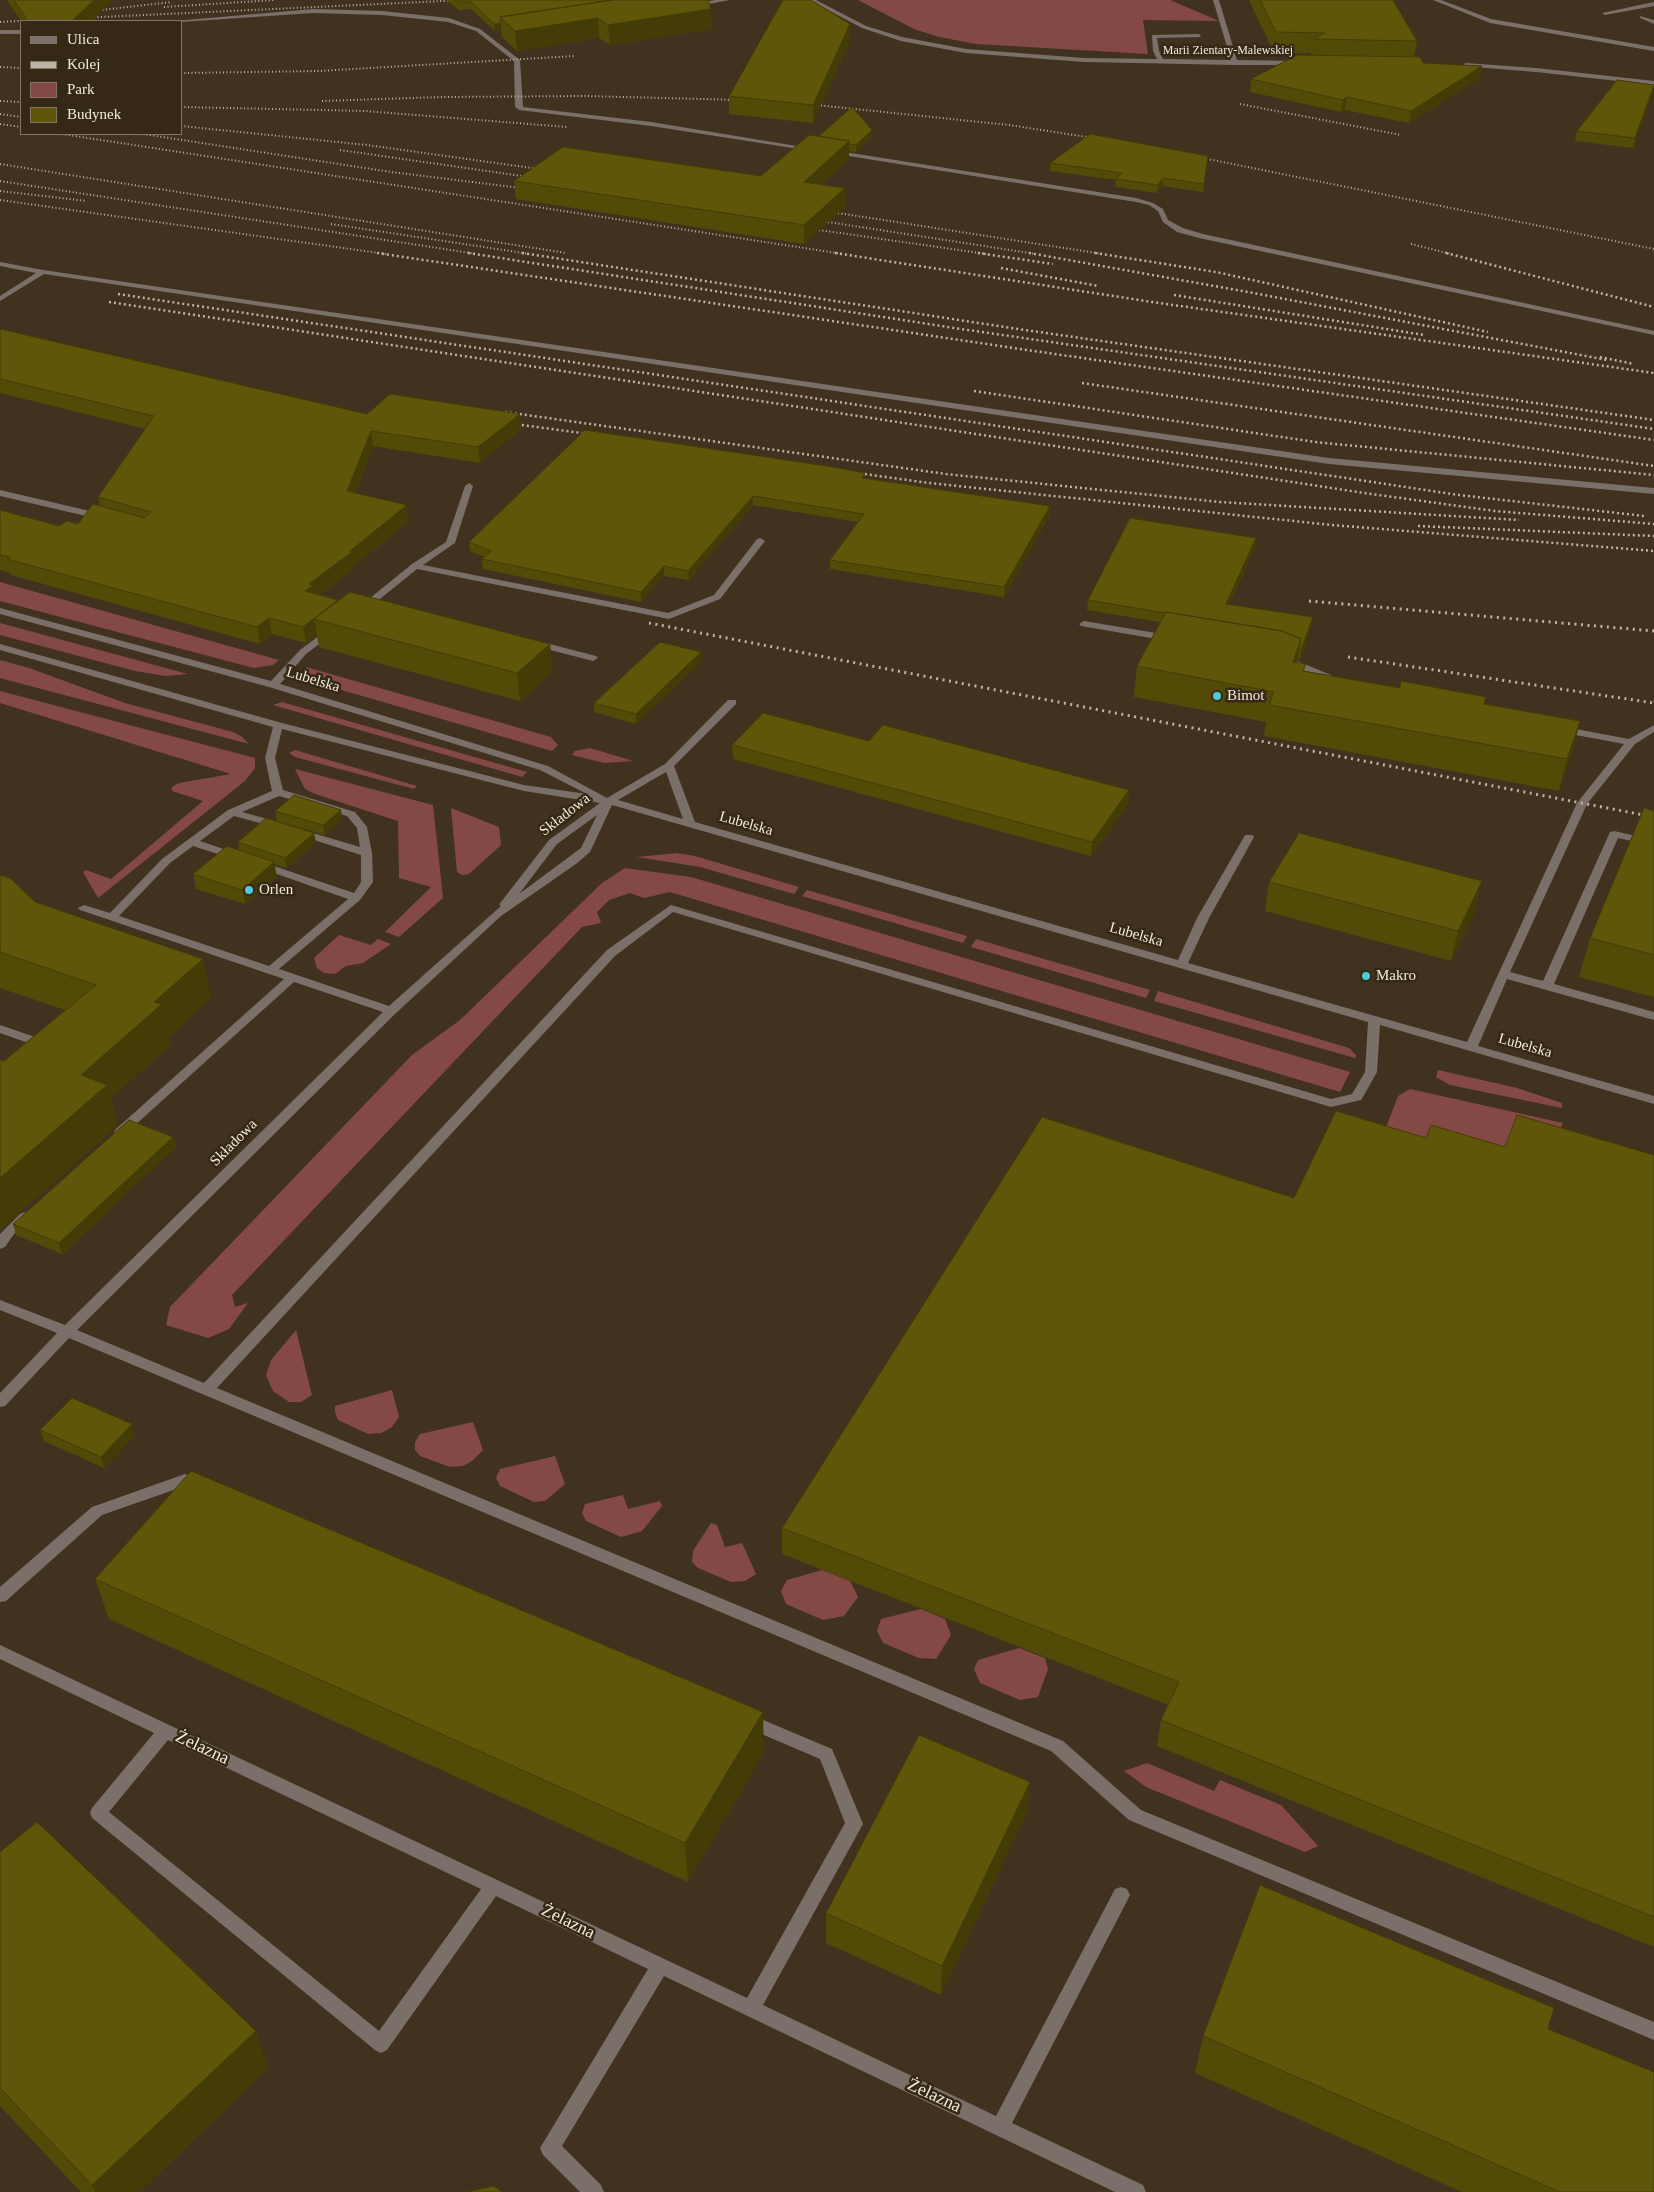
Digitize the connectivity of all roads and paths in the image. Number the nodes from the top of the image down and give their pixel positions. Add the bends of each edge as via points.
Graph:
1 (728, 0) edge
2 (812, 0) edge
3 (1216, 0) edge
4 (1436, 0) edge
5 (1654, 4) edge
6 (688, 6) edge
7 (1604, 13) dead end
8 (1642, 17) dead end
9 (182, 21) edge
10 (1654, 22) edge
11 (0, 32) edge
12 (20, 32) edge
13 (494, 34) edge
14 (484, 36) junction
15 (1199, 36) dead end
16 (1654, 48) edge
17 (1161, 62) junction
18 (1236, 63) junction
19 (1305, 63) edge
20 (1455, 65) edge
21 (1654, 84) edge
22 (816, 150) edge
23 (826, 151) edge
24 (0, 264) edge
25 (43, 272) junction
26 (0, 299) edge
27 (1654, 333) edge
28 (469, 486) dead end
29 (1654, 491) edge
30 (0, 493) edge
31 (112, 519) edge
32 (760, 541) dead end
33 (415, 566) junction
34 (0, 611) edge
35 (356, 613) edge
36 (341, 624) edge
37 (1084, 624) dead end
38 (1182, 640) edge
39 (526, 641) edge
40 (0, 647) edge
41 (1280, 657) edge
42 (593, 658) dead end
43 (1342, 683) edge
44 (273, 685) junction
45 (732, 702) dead end
46 (278, 726) junction
47 (1554, 728) edge
48 (1654, 728) edge
49 (1632, 742) junction
50 (669, 766) junction
51 (278, 792) junction
52 (609, 801) junction
53 (232, 812) junction
54 (690, 824) junction
55 (1249, 836) dead end
56 (192, 842) junction
57 (1654, 843) edge
58 (367, 853) junction
59 (356, 898) junction
60 (84, 908) dead end
61 (497, 914) junction
62 (112, 917) junction
63 (1181, 965) junction
64 (270, 970) junction
65 (1504, 974) junction
66 (293, 977) junction
67 (1547, 986) junction
68 (391, 1011) junction
69 (1654, 1016) edge
70 (1374, 1020) junction
71 (0, 1029) edge
72 (34, 1041) edge
73 (1471, 1047) junction
74 (1654, 1100) edge
75 (111, 1140) edge
76 (31, 1211) edge
77 (0, 1244) edge
78 (0, 1306) edge
79 (67, 1331) junction
80 (206, 1390) junction
81 (0, 1402) edge
82 (212, 1491) edge
83 (0, 1596) edge
84 (0, 1652) edge
85 (735, 1715) edge
86 (166, 1730) junction
87 (493, 1886) junction
88 (1121, 1895) dead end
89 (660, 1966) junction
90 (751, 2009) junction
91 (1654, 2031) edge
92 (1000, 2127) junction
93 (594, 2192) edge
94 (1136, 2192) edge

1 - 6 street
2 - 17 street, Marii Zientary-Malewskiej via 864,27 930,45 1039,57
3 - 18 street
4 - 16 street via 1490,21
5 - 7 street
8 - 10 street
9 - 14 street via 313,11 382,14 450,20 478,30
11 - 12 street
13 - 14 street
14 - 22 street via 517,60 518,107 522,109 652,124
15 - 17 street via 1154,36
17 - 18 street, Marii Zientary-Malewskiej
18 - 19 street, Marii Zientary-Malewskiej
20 - 21 street via 1536,70
23 - 27 street via 1136,200 1161,210 1165,221 1180,230 1202,236
24 - 25 street
25 - 26 street
25 - 29 street via 1329,461
28 - 33 street via 450,543
30 - 31 street
32 - 33 street via 717,597 669,616
33 - 35 street via 376,603
34 - 44 street, Lubelska
36 - 44 street via 303,652
37 - 38 street
39 - 42 street
40 - 46 street, Lubelska
41 - 43 street
44 - 52 street, Lubelska via 544,768
45 - 50 street
46 - 51 street via 270,758
46 - 52 street, Lubelska via 524,788
47 - 49 street
48 - 49 street
49 - 65 street via 1582,803
50 - 52 street
50 - 54 street
51 - 53 street
51 - 58 street via 351,814 362,827
52 - 54 street, Lubelska
52 - 61 street, Składowa via 553,842
52 - 61 street, Składowa via 586,850
53 - 56 street
53 - 58 street
54 - 63 street, Lubelska
55 - 63 street
56 - 59 street
56 - 62 street via 166,862
57 - 67 street via 1614,834
58 - 59 street via 368,882
59 - 64 street
60 - 62 street
61 - 68 street, Składowa
62 - 64 street
63 - 70 street, Lubelska
64 - 66 street
65 - 67 street
65 - 73 street
66 - 68 street
66 - 75 street
67 - 69 street
68 - 79 street, Składowa
70 - 73 street, Lubelska
70 - 80 street via 1371,1072 1357,1097 1331,1104 670,908 611,953
71 - 72 street
73 - 74 street, Lubelska
76 - 77 street
78 - 79 street
79 - 80 street
79 - 81 street, Składowa
80 - 91 street via 1057,1746 1135,1815
82 - 83 street via 185,1480 97,1511
84 - 86 street, Żelazna
85 - 90 street via 826,1754 854,1824
86 - 87 street, Żelazna
86 - 87 street via 98,1813 381,2044
87 - 89 street, Żelazna
88 - 92 street
89 - 90 street, Żelazna
89 - 93 street via 550,2148
90 - 92 street, Żelazna
92 - 94 street, Żelazna

